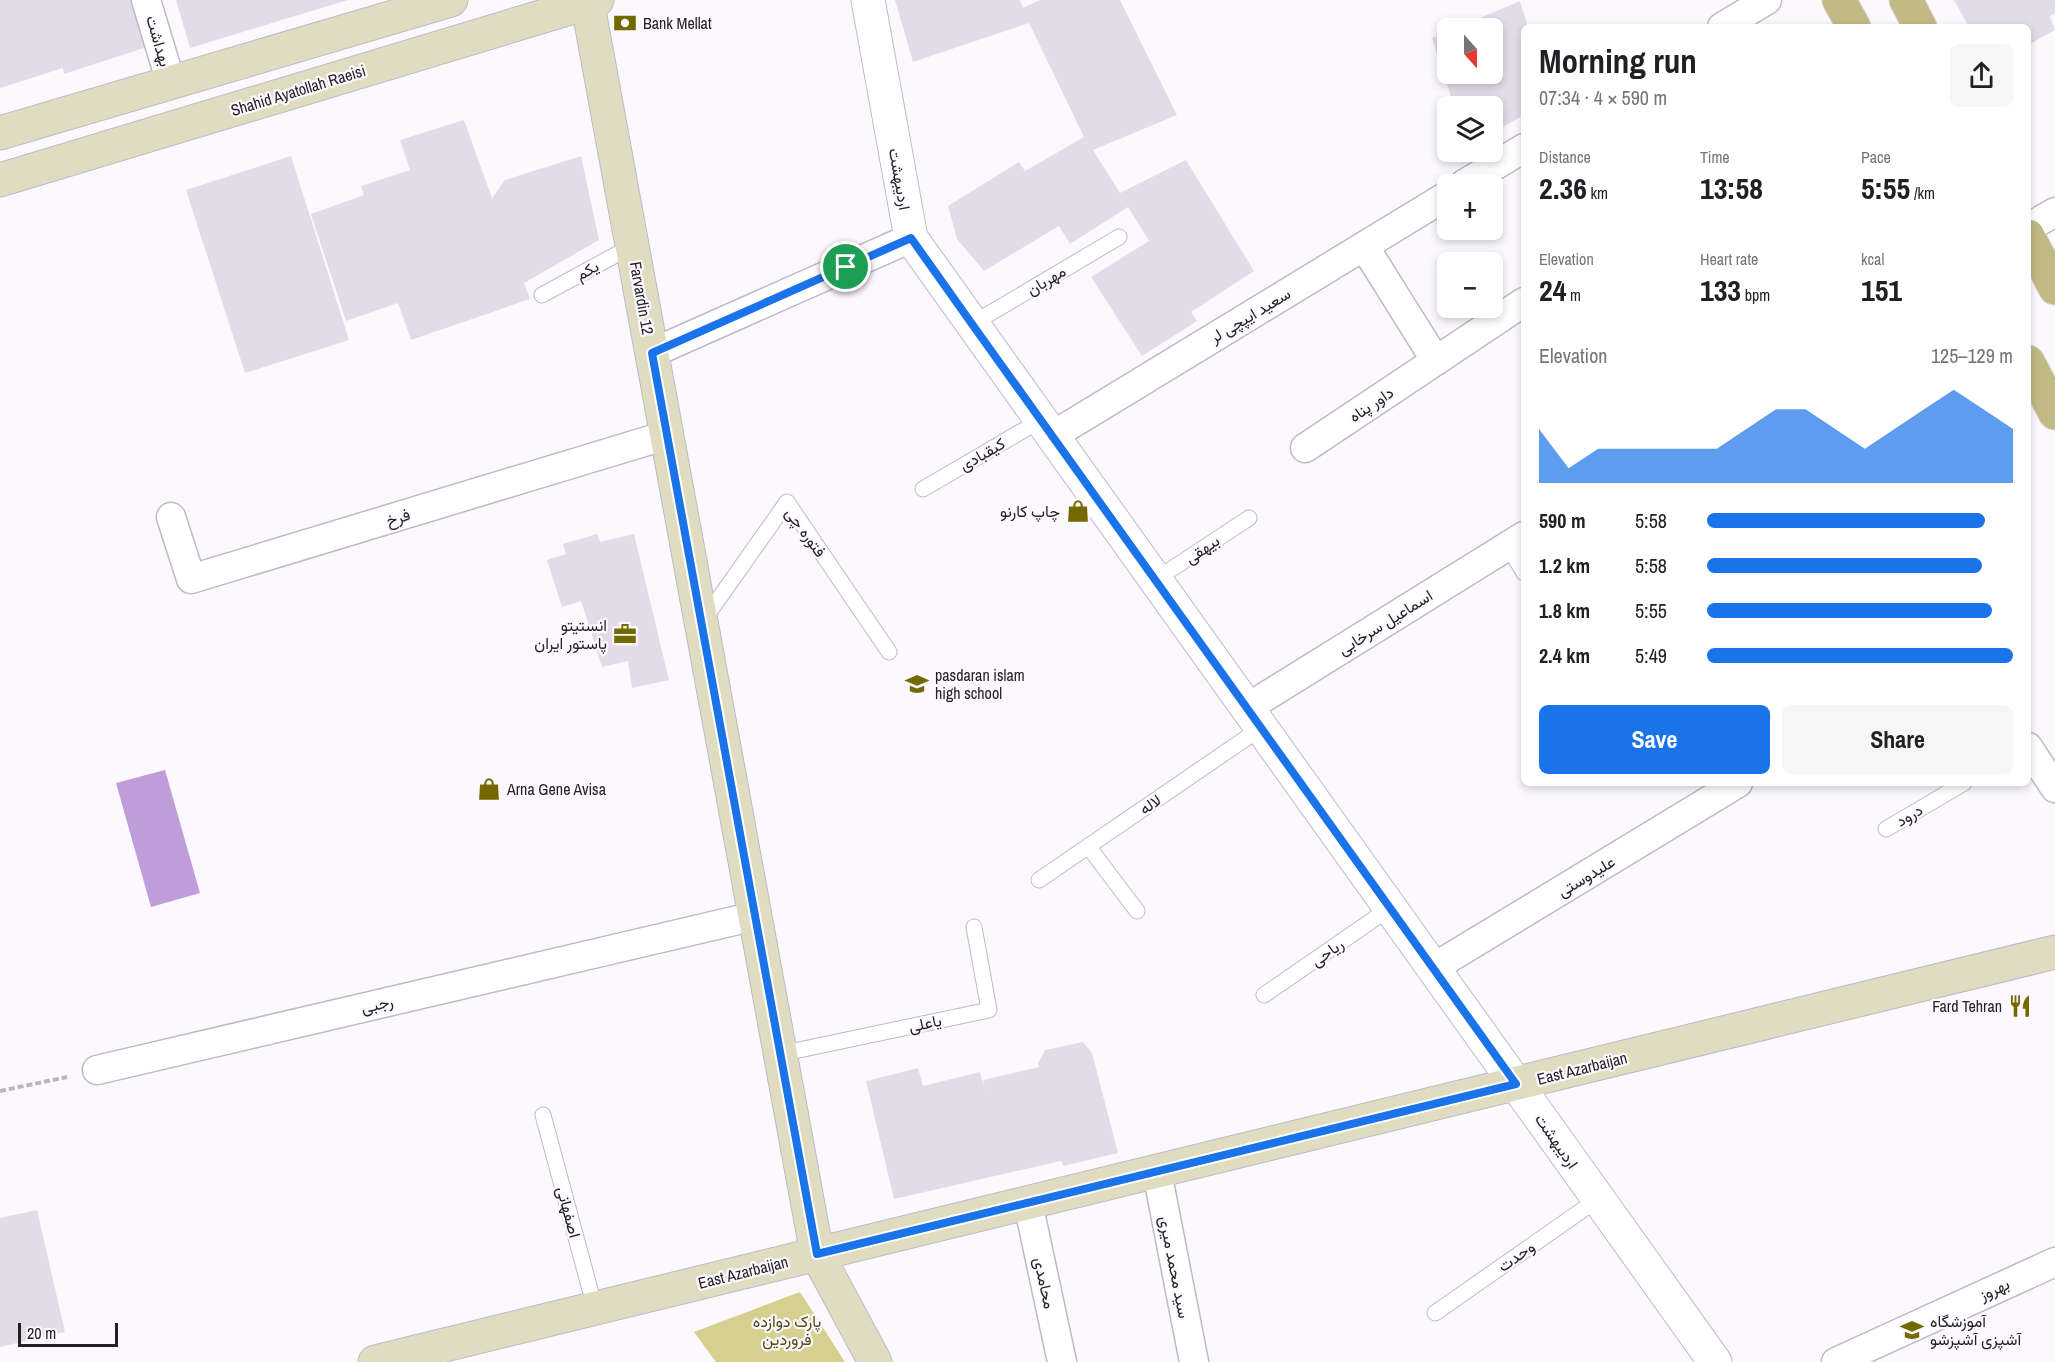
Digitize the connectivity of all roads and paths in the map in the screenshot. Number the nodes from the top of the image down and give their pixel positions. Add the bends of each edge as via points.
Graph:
1 (147, 0) edge
2 (451, 0) edge
3 (868, 0) edge
4 (1767, 0) edge
5 (1839, 0) edge
6 (1905, 0) edge
7 (591, 1) edge
8 (1727, 24) edge
9 (1852, 24) edge
10 (1918, 24) edge
11 (171, 82) junction
12 (0, 133) edge
13 (1521, 150) edge
14 (1481, 174) edge
15 (0, 180) edge
16 (1437, 202) edge
17 (2055, 212) edge
18 (2031, 226) edge
19 (1119, 237) dead end
20 (911, 238) junction
21 (2031, 242) edge
22 (632, 246) junction
23 (1364, 246) junction
24 (2055, 288) edge
25 (542, 295) dead end
26 (1521, 304) edge
27 (972, 324) junction
28 (652, 353) junction
29 (1436, 361) junction
30 (2031, 368) edge
31 (2055, 413) edge
32 (1047, 428) junction
33 (667, 435) junction
34 (1305, 448) dead end
35 (923, 489) dead end
36 (171, 517) dead end
37 (1249, 518) dead end
38 (1516, 541) edge
39 (1521, 561) edge
40 (1155, 580) junction
41 (701, 624) junction
42 (889, 652) dead end
43 (1254, 718) junction
44 (2031, 752) edge
45 (1733, 786) edge
46 (1959, 786) edge
47 (2055, 788) edge
48 (1886, 829) dead end
49 (1088, 846) junction
50 (1039, 880) dead end
51 (1390, 908) junction
52 (1137, 911) dead end
53 (755, 916) junction
54 (974, 927) dead end
55 (2055, 952) edge
56 (1434, 969) junction
57 (1264, 995) dead end
58 (780, 1054) junction
59 (97, 1070) joint
60 (1516, 1084) junction
61 (0, 1091) edge
62 (543, 1115) dead end
63 (1157, 1172) junction
64 (1598, 1199) junction
65 (1028, 1203) junction
66 (817, 1254) junction
67 (2055, 1262) edge
68 (595, 1308) junction
69 (1435, 1313) dead end
70 (375, 1362) edge
71 (875, 1362) edge
72 (1062, 1362) edge
73 (1194, 1362) edge
74 (1714, 1362) edge
75 (1836, 1362) edge

1 - 11 street, بهداشت
2 - 11 main road
3 - 20 street, اردیبهشت
4 - 8 street
5 - 9 main road
6 - 10 main road
7 - 15 main road, Shahid Ayatollah Raeisi
7 - 22 main road, Farvardin 12
11 - 12 main road
13 - 14 street
16 - 23 street, سعید ایپچی لر
17 - 18 street
19 - 27 lane, مهربان
20 - 27 street, اردیبهشت
20 - 28 street
21 - 24 main road
22 - 25 lane, یکم
22 - 28 main road, Farvardin 12
23 - 29 street
23 - 32 street, سعید ایپچی لر
26 - 29 street, داور پناه
27 - 32 street, اردیبهشت
28 - 33 main road, Farvardin 12
29 - 34 street, داور پناه
30 - 31 main road
32 - 35 lane, کیقبادی
32 - 40 street, اردیبهشت
33 - 36 street, فرخ via 191,579
33 - 41 main road, Farvardin 12
37 - 40 lane, بیهقی
38 - 39 lane
38 - 43 street, اسماعیل سرخابی
40 - 43 street, اردیبهشت
41 - 42 lane, فتوره چی via 787,502
41 - 53 main road, Farvardin 12
43 - 49 lane, لاله
43 - 51 street, اردیبهشت
44 - 47 street
45 - 56 street, علیدوستی
46 - 48 lane, درود
49 - 50 lane, لاله
49 - 52 lane
51 - 56 street, اردیبهشت
51 - 57 lane, ریاحی
53 - 58 main road, Farvardin 12
53 - 59 street, رجبی
54 - 58 lane, یاعلی via 988,1010
55 - 60 main road, East Azarbaijan
56 - 60 street, اردیبهشت
58 - 66 main road, Farvardin 12
59 - 61 path
60 - 63 main road, East Azarbaijan
60 - 64 street, اردیبهشت
62 - 68 lane, اصفهانی
63 - 65 main road, East Azarbaijan
63 - 73 street, سید محمد میری
64 - 69 lane, وحدت
64 - 74 street, اردیبهشت
65 - 66 main road, East Azarbaijan
65 - 72 street, محامدی
66 - 68 main road, East Azarbaijan
66 - 71 main road, Farvardin 12
67 - 75 street, بهروز
68 - 70 main road, East Azarbaijan

